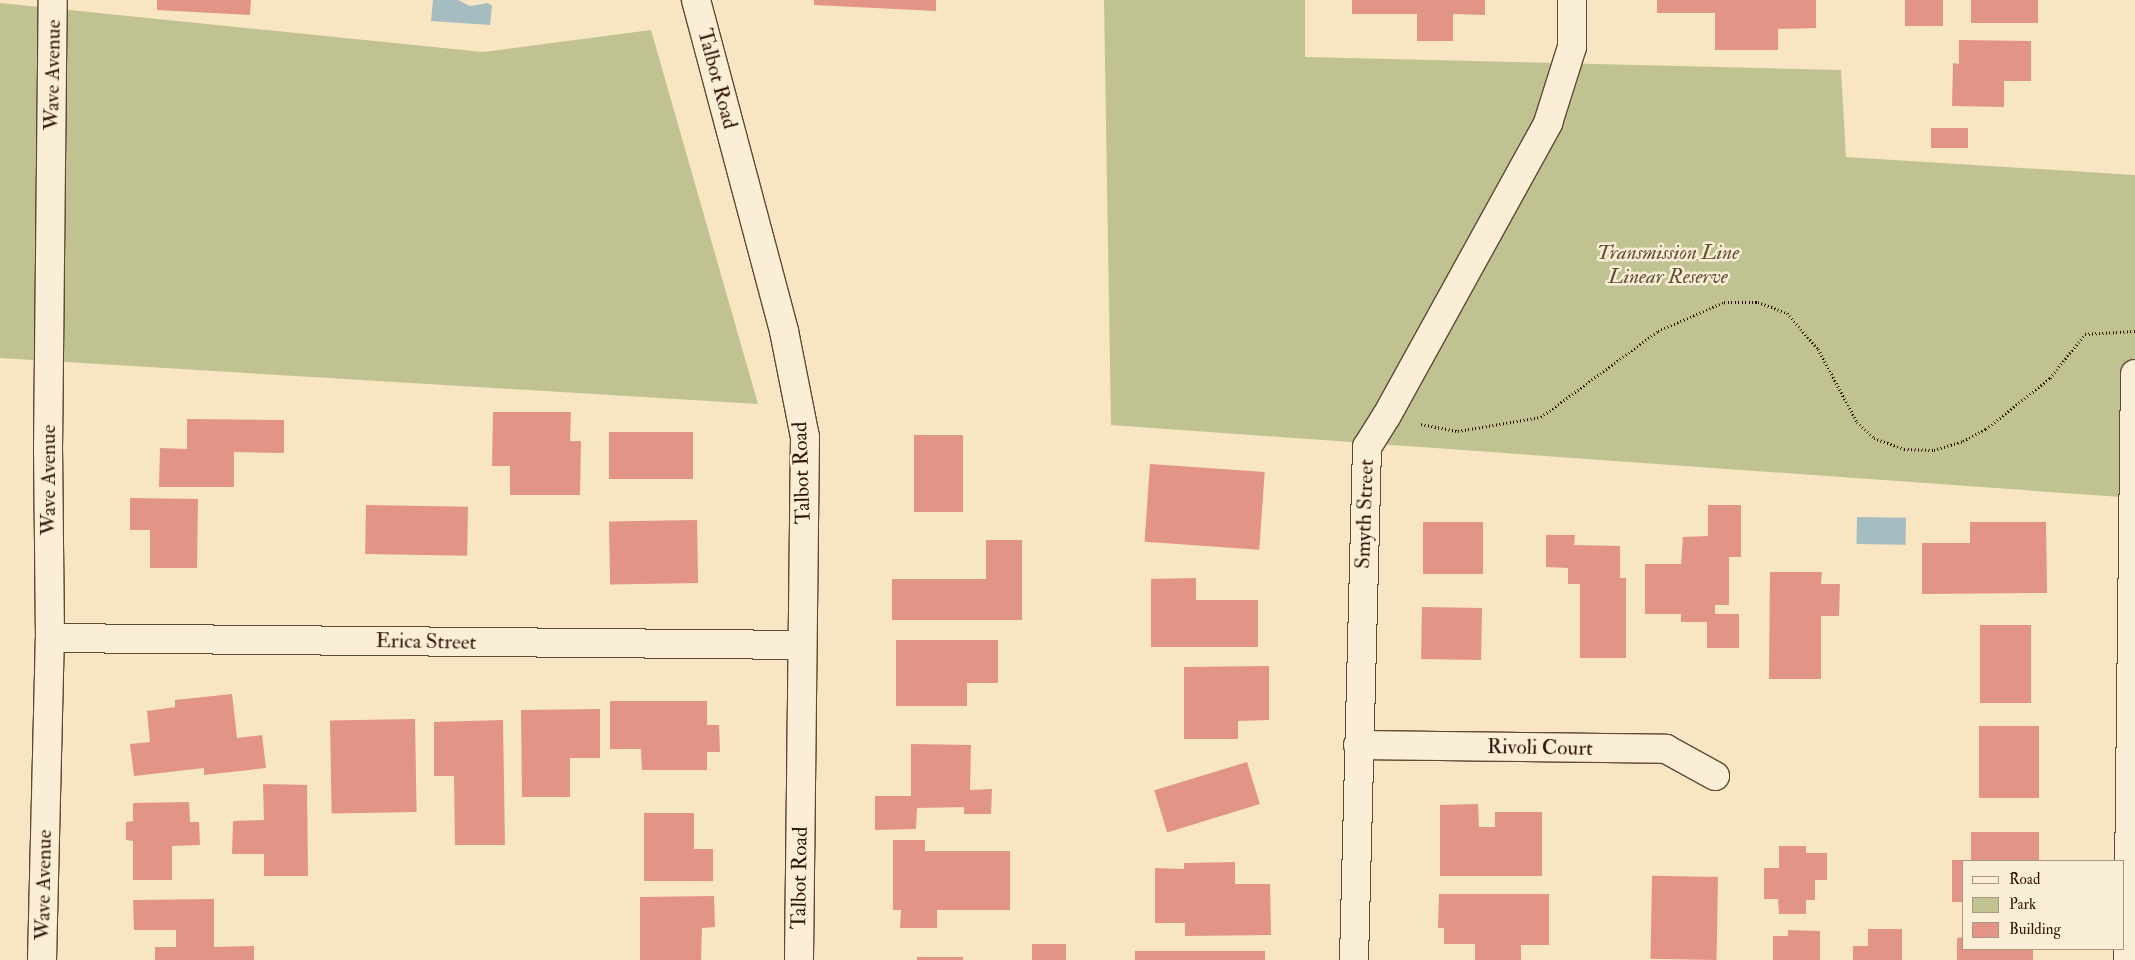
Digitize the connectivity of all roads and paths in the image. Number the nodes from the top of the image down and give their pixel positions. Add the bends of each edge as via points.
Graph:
1 (54, 0) edge
2 (696, 0) edge
3 (1572, 0) edge
4 (2135, 331) edge
5 (2135, 374) edge
6 (1386, 417) junction
7 (50, 638) junction
8 (802, 645) junction
9 (1358, 746) junction
10 (1715, 776) dead end
11 (42, 960) edge
12 (799, 960) edge
13 (1354, 960) edge
14 (2128, 960) edge

1 - 7 street, Wave Avenue via 48,449
2 - 8 street, Talbot Road via 784,332 805,436
3 - 6 street, Smyth Street via 1572,47 1548,123
4 - 6 path via 2085,334 2050,378 1986,429 1934,450 1904,449 1874,438 1858,422 1818,349 1787,313 1758,302 1724,302 1658,331 1541,417 1458,431
5 - 14 street
6 - 9 street, Smyth Street via 1367,448
7 - 8 street, Erica Street
7 - 11 street, Wave Avenue
8 - 12 street, Talbot Road
9 - 10 street, Rivoli Court via 1666,749
9 - 13 street, Smyth Street

